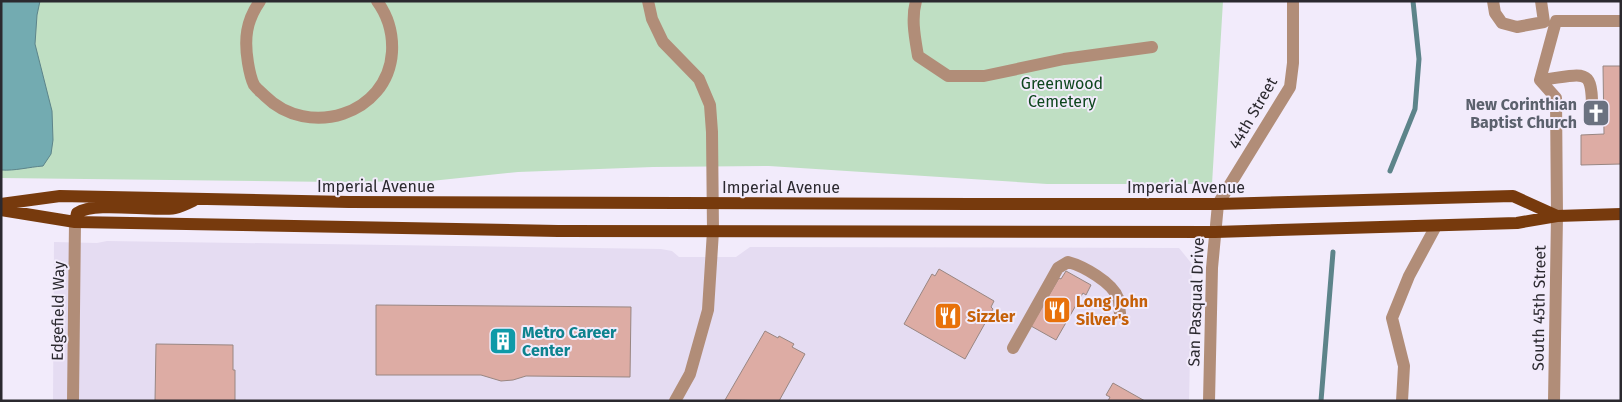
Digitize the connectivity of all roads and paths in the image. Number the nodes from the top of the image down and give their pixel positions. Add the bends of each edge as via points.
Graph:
1 (260, 1) edge
2 (378, 1) edge
3 (648, 1) edge
4 (916, 1) edge
5 (1294, 1) edge
6 (1493, 1) edge
7 (1541, 1) edge
8 (1550, 21) junction
9 (1621, 21) edge
10 (1152, 47) dead end
11 (1540, 80) junction
12 (1592, 120) dead end
13 (198, 199) junction
14 (713, 202) junction
15 (1, 204) edge
16 (1218, 204) junction
17 (1, 210) edge
18 (1621, 214) edge
19 (1557, 216) junction
20 (75, 222) junction
21 (1436, 226) junction
22 (713, 231) junction
23 (1215, 232) junction
24 (1120, 313) dead end
25 (1013, 348) dead end
26 (73, 401) edge
27 (675, 401) edge
28 (1209, 401) edge
29 (1402, 401) edge
30 (1554, 401) edge

1 - 2 street via 250,18 246,35 254,85 269,100 293,114 327,118 357,109 379,90 387,76 392,43 388,23
3 - 14 street via 663,42 699,79 710,105
4 - 10 street via 914,28 918,56 948,76 984,76
5 - 16 street, 44th Street via 1290,87
6 - 8 street via 1495,13 1502,23 1516,27
7 - 8 street
8 - 9 street
8 - 11 street
11 - 12 street via 1586,77 1593,92
11 - 19 street, South 45th Street via 1556,98
13 - 14 main road, Imperial Avenue
13 - 15 main road, Imperial Avenue via 60,196
13 - 20 main road via 173,208 83,210 77,214
14 - 16 main road, Imperial Avenue
14 - 22 street
16 - 19 main road, Imperial Avenue via 1513,196
16 - 23 street, San Pasqual Drive
17 - 20 main road, Imperial Avenue
18 - 19 main road, Imperial Avenue
19 - 21 main road, Imperial Avenue via 1528,222
19 - 30 street, South 45th Street
20 - 22 main road, Imperial Avenue
20 - 26 street, Edgefield Way
21 - 23 main road, Imperial Avenue
21 - 29 street via 1409,276 1392,318 1404,366
22 - 23 main road, Imperial Avenue
22 - 27 street via 708,310 690,374
23 - 28 street, San Pasqual Drive
24 - 25 street via 1118,298 1109,286 1079,265 1068,262 1058,268

